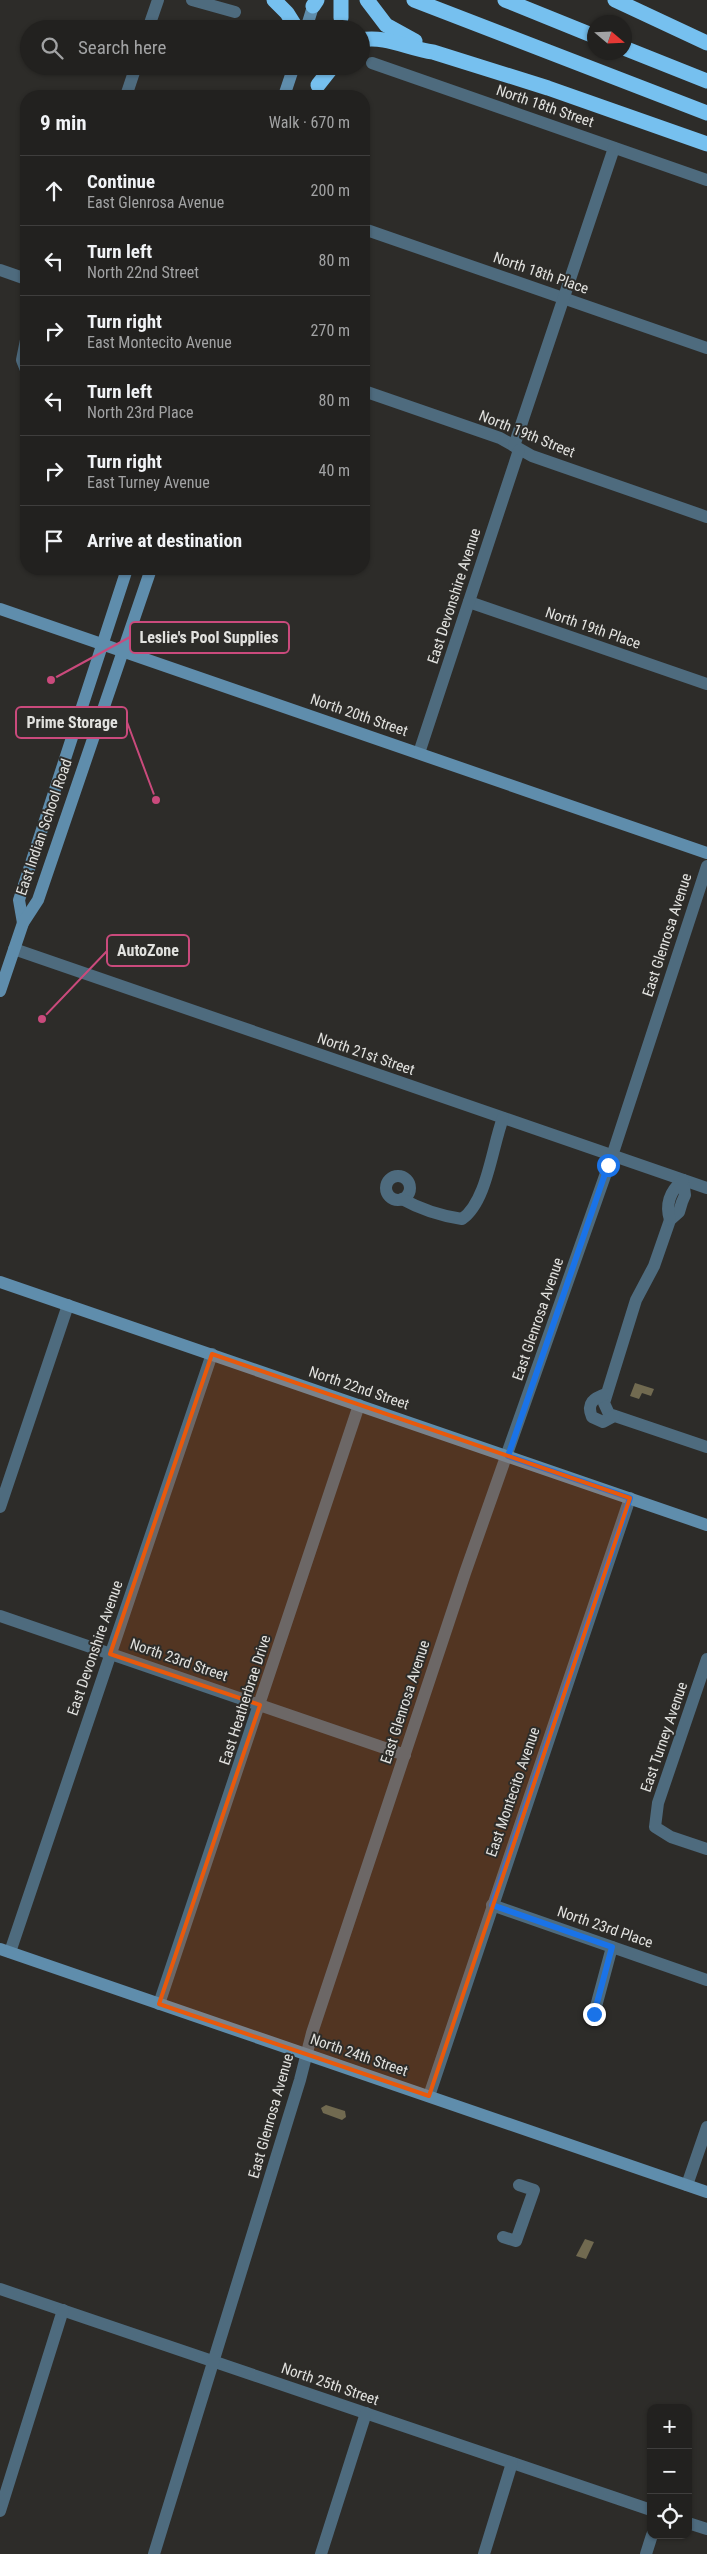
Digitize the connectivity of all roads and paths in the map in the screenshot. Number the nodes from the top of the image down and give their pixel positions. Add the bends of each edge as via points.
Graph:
1 (158, 0) edge
2 (192, 0) edge
3 (274, 0) edge
4 (341, 0) edge
5 (346, 0) edge
6 (367, 0) edge
7 (414, 0) edge
8 (505, 0) edge
9 (615, 0) edge
10 (315, 2) edge
11 (235, 12) dead end
12 (151, 20) edge
13 (291, 20) edge
14 (309, 20) edge
15 (339, 20) edge
16 (340, 20) edge
17 (587, 33) edge
18 (370, 38) edge
19 (707, 43) edge
20 (632, 51) edge
21 (433, 52) junction
22 (372, 63) dead end
23 (133, 75) edge
24 (291, 75) edge
25 (321, 75) edge
26 (327, 75) edge
27 (707, 81) edge
28 (128, 90) edge
29 (286, 90) edge
30 (316, 90) edge
31 (707, 113) edge
32 (707, 144) edge
33 (614, 148) junction
34 (707, 180) edge
35 (370, 231) edge
36 (0, 270) edge
37 (20, 277) edge
38 (563, 298) junction
39 (707, 348) edge
40 (370, 393) edge
41 (517, 448) junction
42 (707, 517) edge
43 (124, 575) edge
44 (149, 575) edge
45 (469, 602) junction
46 (0, 608) edge
47 (101, 643) junction
48 (123, 651) junction
49 (707, 684) edge
50 (419, 753) junction
51 (707, 853) edge
52 (707, 866) edge
53 (23, 923) junction
54 (14, 949) junction
55 (0, 991) edge
56 (503, 1118) junction
57 (612, 1156) junction
58 (683, 1180) junction
59 (707, 1188) edge
60 (402, 1199) dead end
61 (0, 1282) edge
62 (68, 1305) junction
63 (212, 1354) junction
64 (359, 1405) junction
65 (707, 1448) edge
66 (508, 1456) junction
67 (630, 1498) junction
68 (0, 1507) edge
69 (707, 1525) edge
70 (0, 1616) edge
71 (110, 1654) junction
72 (707, 1659) edge
73 (260, 1705) junction
74 (405, 1755) junction
75 (707, 1849) edge
76 (492, 1905) junction
77 (612, 1947) junction
78 (5, 1951) edge
79 (707, 1980) edge
80 (159, 2004) junction
81 (594, 2014) dead end
82 (305, 2054) junction
83 (429, 2096) junction
84 (707, 2127) edge
85 (518, 2185) dead end
86 (687, 2185) junction
87 (707, 2192) edge
88 (503, 2237) dead end
89 (0, 2289) edge
90 (63, 2310) junction
91 (214, 2360) junction
92 (366, 2413) junction
93 (512, 2463) junction
94 (647, 2509) edge
95 (0, 2511) edge
96 (692, 2524) edge
97 (707, 2529) edge
98 (651, 2539) edge
99 (154, 2554) edge
100 (321, 2554) edge
101 (484, 2554) edge
102 (646, 2554) edge

1 - 12 street
2 - 11 street
3 - 13 highway
4 - 15 highway
5 - 16 main road
6 - 21 highway via 386,25
7 - 31 highway
8 - 17 highway
9 - 19 highway
10 - 14 main road
18 - 21 highway
20 - 27 highway
21 - 32 highway
22 - 33 street, North 18th Street
23 - 28 street
24 - 29 main road
25 - 30 main road
26 - 30 highway
33 - 34 street, North 18th Street
33 - 38 street, East Devonshire Avenue
35 - 38 street, North 18th Place
36 - 37 street
38 - 39 street, North 18th Place
38 - 41 street, East Devonshire Avenue
40 - 41 street, North 19th Street via 500,438
41 - 42 street, North 19th Street
41 - 45 street, East Devonshire Avenue
43 - 47 main road, East Indian School Road
44 - 48 main road, East Indian School Road
45 - 49 street, North 19th Place
45 - 50 street, East Devonshire Avenue
46 - 47 main road, North 20th Street
47 - 48 main road, North 20th Street
47 - 53 main road, East Indian School Road via 19,900
48 - 50 main road, North 20th Street
48 - 53 main road, East Indian School Road via 38,900
50 - 51 main road, North 20th Street
52 - 57 street, East Glenrosa Avenue
53 - 54 main road, East Indian School Road
54 - 55 main road, East Indian School Road
54 - 56 street, North 21st Street
56 - 57 street, North 21st Street
56 - 60 street via 477,1204 470,1213 462,1219 454,1218
57 - 58 street, North 21st Street
57 - 66 street, East Glenrosa Avenue
58 - 59 street, North 21st Street
58 - 65 street via 685,1195 679,1212 670,1220 654,1266 636,1300 606,1394 606,1408 614,1416
61 - 62 main road, North 22nd Street
62 - 63 main road, North 22nd Street
62 - 68 street
63 - 64 main road, North 22nd Street
63 - 71 street, East Devonshire Avenue
64 - 66 main road, North 22nd Street
64 - 73 street, East Heatherbrae Drive
66 - 67 main road, North 22nd Street
66 - 74 street, East Glenrosa Avenue via 501,1468
67 - 69 main road, North 22nd Street
67 - 76 street, East Montecito Avenue
70 - 71 street, North 23rd Street
71 - 73 street, North 23rd Street
71 - 78 street, East Devonshire Avenue
72 - 75 street, East Turney Avenue via 658,1804 655,1827 671,1837
73 - 74 street, North 23rd Street
73 - 80 street, East Heatherbrae Drive
74 - 82 street, East Glenrosa Avenue
76 - 77 street, North 23rd Place
76 - 83 street, East Montecito Avenue
77 - 79 street, North 23rd Place
77 - 81 street
78 - 80 main road, North 24th Street
80 - 82 main road, North 24th Street
82 - 83 main road, North 24th Street
82 - 91 street, East Glenrosa Avenue via 300,2080
83 - 86 main road, North 24th Street
84 - 86 street
85 - 88 street via 534,2190 516,2240
86 - 87 main road, North 24th Street
89 - 90 street, North 25th Street
90 - 91 street, North 25th Street
90 - 95 street
91 - 92 street, North 25th Street
91 - 99 street, East Glenrosa Avenue
92 - 93 street, North 25th Street
92 - 100 street
93 - 94 street, North 25th Street
93 - 101 street
96 - 97 street
98 - 102 street

